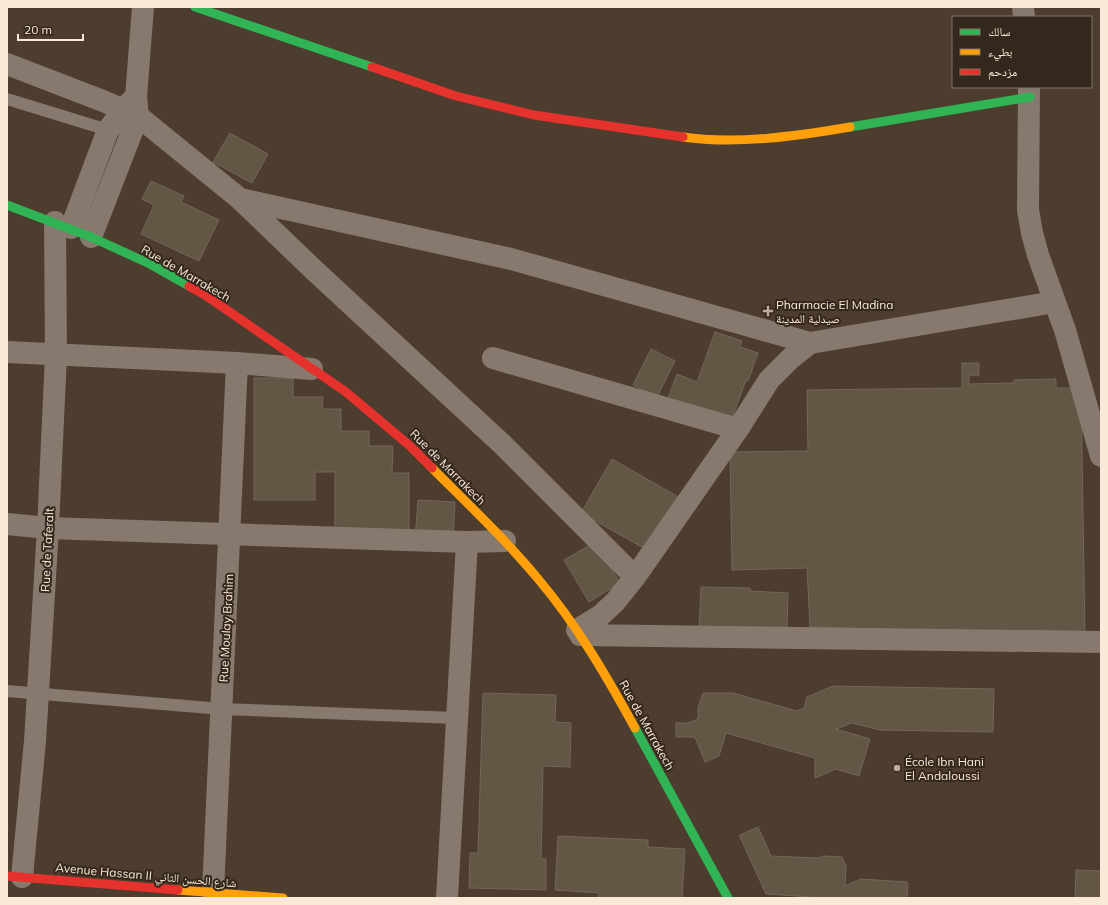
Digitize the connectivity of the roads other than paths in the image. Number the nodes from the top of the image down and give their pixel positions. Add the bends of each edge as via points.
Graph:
1 (143, 7) edge
2 (195, 7) edge
3 (7, 64) edge
4 (1029, 92) edge
5 (7, 100) edge
6 (132, 107) junction
7 (108, 130) junction
8 (240, 199) junction
9 (7, 205) edge
10 (63, 225) junction
11 (92, 236) junction
12 (1055, 302) junction
13 (810, 343) junction
14 (7, 352) edge
15 (56, 355) junction
16 (492, 358) dead end
17 (237, 363) junction
18 (312, 369) junction
19 (738, 429) junction
20 (1101, 456) edge
21 (7, 524) edge
22 (48, 528) junction
23 (230, 534) junction
24 (505, 541) junction
25 (467, 542) junction
26 (635, 577) junction
27 (579, 632) junction
28 (1101, 642) edge
29 (7, 691) edge
30 (38, 693) junction
31 (222, 709) junction
32 (456, 718) junction
33 (14, 876) edge
34 (123, 892) edge
35 (213, 892) junction
36 (283, 898) edge
37 (447, 898) edge
38 (728, 898) edge

1 - 6 street
2 - 4 street via 456,96 534,115 698,139 750,140 840,129
3 - 6 street
4 - 12 street via 1028,210 1038,254
5 - 7 lane
6 - 7 street
6 - 8 street
6 - 11 street
7 - 10 street
8 - 13 street via 511,259
8 - 26 street via 502,444
9 - 10 street, Rue de Marrakech
10 - 11 street, Rue de Marrakech
10 - 15 street, Rue de Taferalt
11 - 18 street, Rue de Marrakech via 150,264 205,296
12 - 13 street
12 - 20 street
13 - 19 street via 769,380
14 - 15 street
15 - 17 street
15 - 22 street, Rue de Taferalt
16 - 19 street
17 - 18 street
17 - 23 street, Rue Moulay Brahim
18 - 24 street, Rue de Marrakech via 351,396 410,446
19 - 26 street
21 - 22 street
22 - 23 street
22 - 30 street, Rue de Taferalt
23 - 25 street
23 - 31 street, Rue Moulay Brahim
24 - 25 street
24 - 27 street, Rue de Marrakech
25 - 32 street
26 - 27 street via 615,602
27 - 28 street
27 - 38 street, Rue de Marrakech via 616,692
29 - 30 lane
30 - 31 lane
30 - 33 street, Rue de Taferalt via 35,741
31 - 32 lane
31 - 35 street, Rue Moulay Brahim
32 - 37 street
33 - 34 street, Avenue Hassan II شارع الحسن الثاني
34 - 35 street, Avenue Hassan II شارع الحسن الثاني
35 - 36 street, Avenue Hassan II شارع الحسن الثاني

